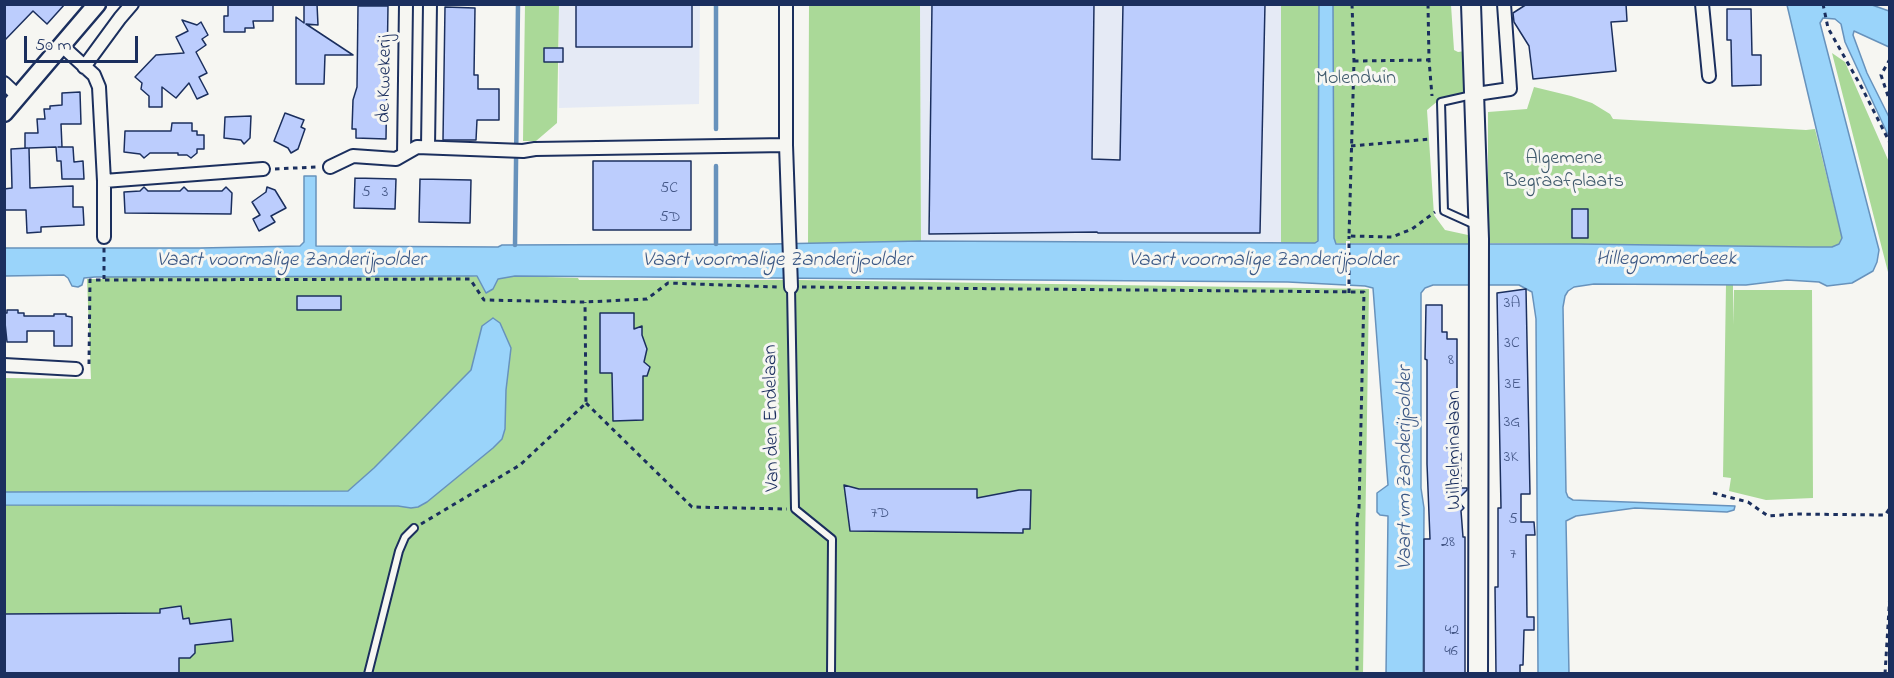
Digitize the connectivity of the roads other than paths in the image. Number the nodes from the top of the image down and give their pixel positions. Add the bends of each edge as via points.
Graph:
1 (97, 4) edge
2 (132, 4) edge
3 (406, 4) edge
4 (430, 4) edge
5 (786, 4) edge
6 (1471, 4) edge
7 (1504, 4) edge
8 (1702, 4) edge
9 (61, 45) junction
10 (84, 67) junction
11 (1709, 76) dead end
12 (4, 83) edge
13 (1476, 94) junction
14 (20, 97) junction
15 (4, 113) edge
16 (786, 145) junction
17 (428, 147) junction
18 (404, 154) junction
19 (330, 167) road end
20 (263, 169) road end
21 (104, 181) junction
22 (1479, 232) junction
23 (104, 237) road end
24 (791, 287) joint
25 (4, 365) edge
26 (76, 369) road end
27 (414, 528) road end
28 (368, 674) edge
29 (831, 674) edge
30 (1478, 674) edge

1 - 9 street
2 - 10 street
3 - 18 street, de Kwekerij
4 - 17 street
5 - 16 street, Van den Endelaan
6 - 13 main road, Wilhelminalaan
7 - 13 street via 1510,89
8 - 11 street
9 - 10 street
9 - 14 street
10 - 21 street via 94,75 99,87
12 - 14 street
13 - 22 main road, Wilhelminalaan
13 - 22 lane via 1441,102 1444,211
14 - 15 street
16 - 17 street via 523,151
16 - 24 street, Van den Endelaan
17 - 18 street via 417,147
18 - 19 street via 396,159 353,156
20 - 21 street
21 - 23 street
22 - 30 main road, Wilhelminalaan
24 - 29 lane, Van den Endelaan via 795,509 832,539
25 - 26 street
27 - 28 lane via 399,551

